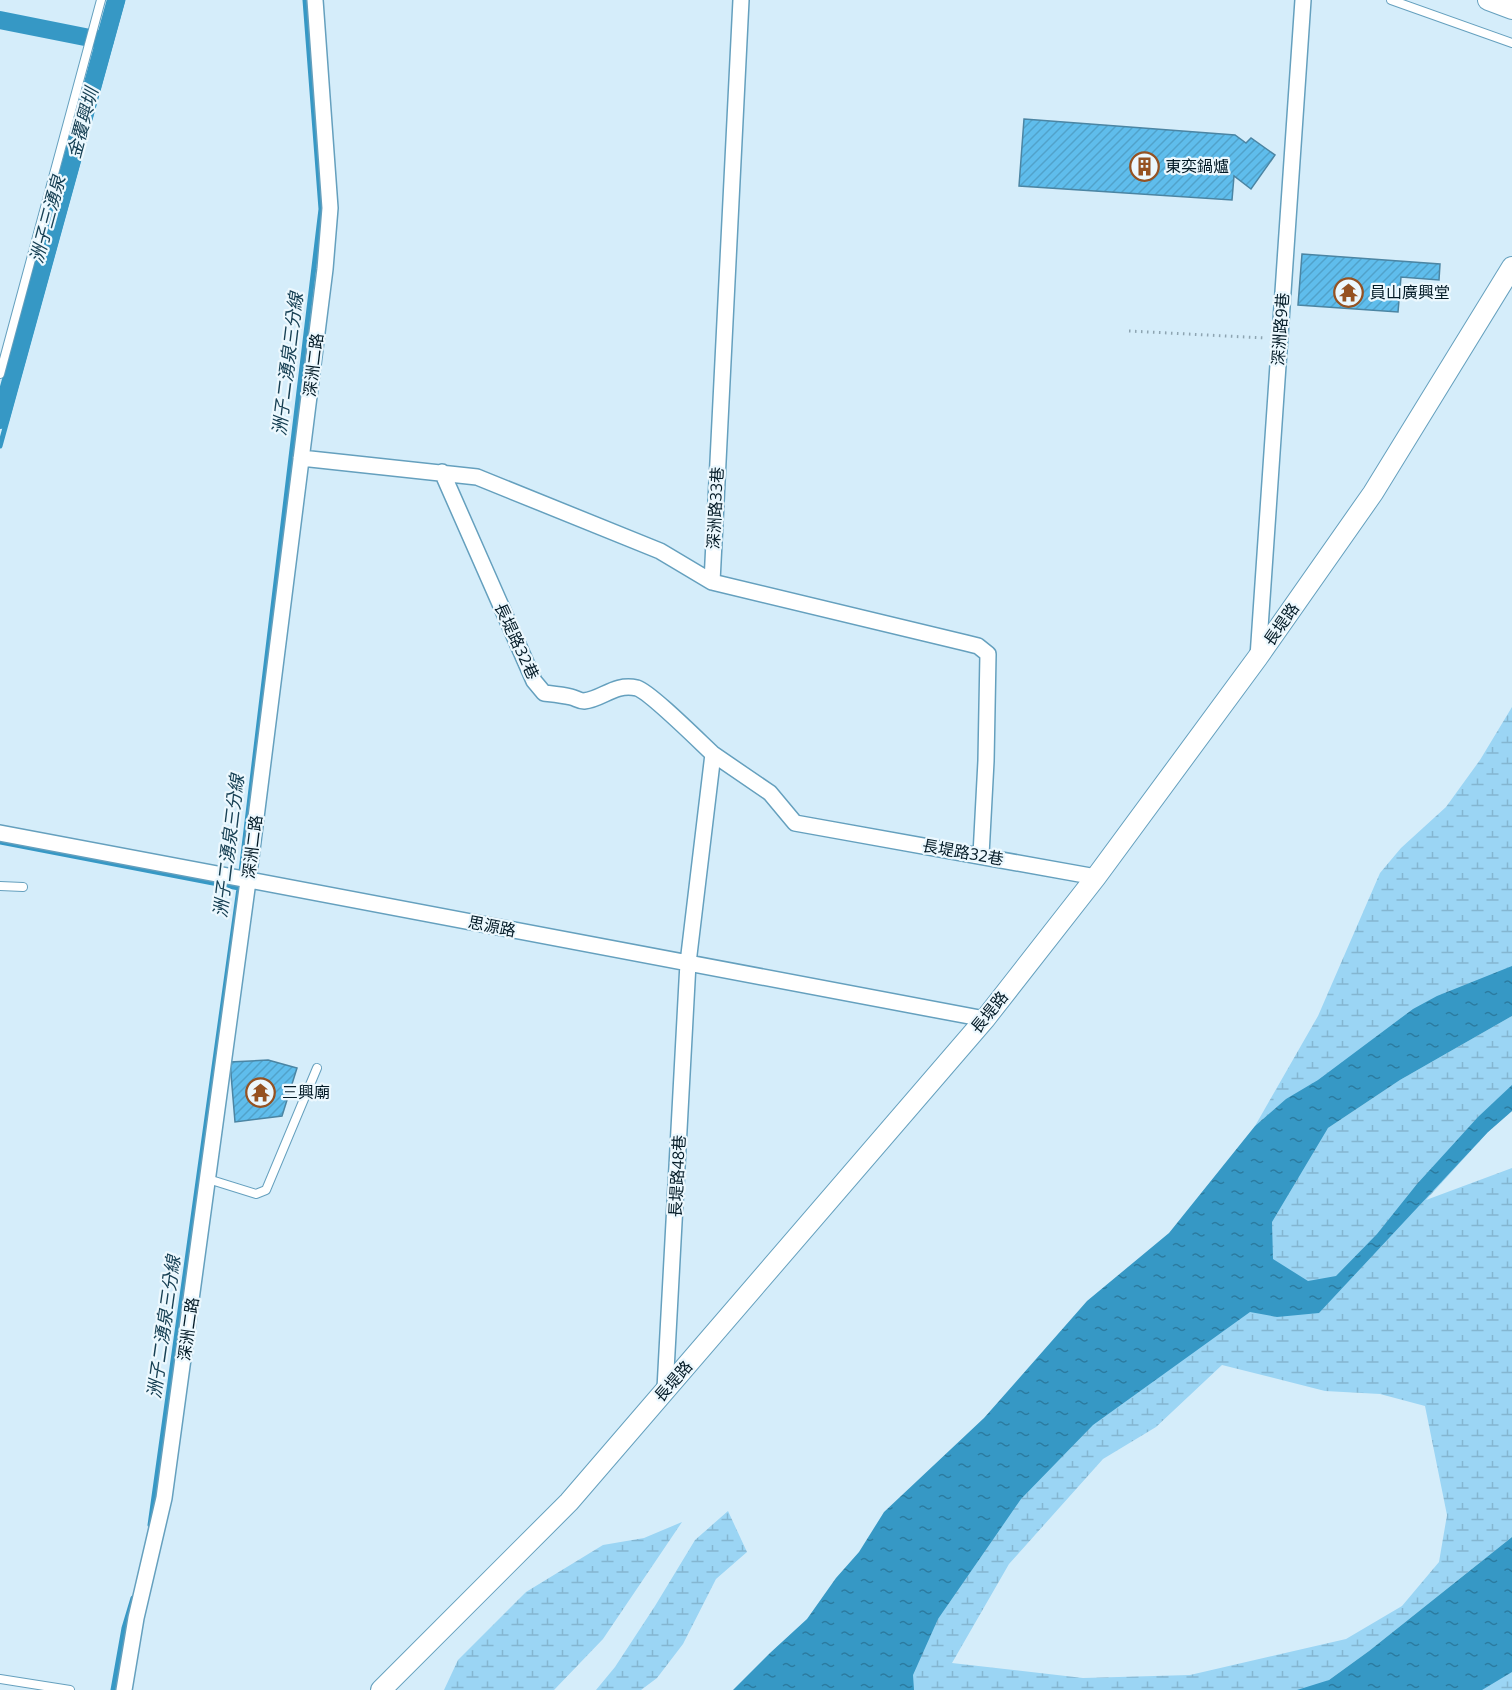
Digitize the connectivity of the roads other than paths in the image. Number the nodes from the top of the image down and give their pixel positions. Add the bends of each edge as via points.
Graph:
1 (101, 0) edge
2 (315, 0) edge
3 (741, 0) edge
4 (1303, 0) edge
5 (1391, 0) edge
6 (1488, 0) edge
7 (1512, 9) edge
8 (1512, 43) edge
9 (1512, 267) edge
10 (0, 374) edge
11 (302, 458) junction
12 (442, 472) junction
13 (712, 582) junction
14 (1258, 657) junction
15 (713, 754) junction
16 (0, 833) edge
17 (981, 855) junction
18 (1096, 877) junction
19 (248, 880) junction
20 (0, 886) edge
21 (23, 887) dead end
22 (688, 963) junction
23 (985, 1019) junction
24 (317, 1068) dead end
25 (208, 1179) junction
26 (665, 1389) junction
27 (0, 1679) edge
28 (70, 1690) edge
29 (124, 1690) edge
30 (381, 1690) edge

1 - 10 lane
2 - 11 street, 深洲二路 via 330,208
3 - 13 street, 深洲路33巷
4 - 14 street, 深洲路9巷
5 - 8 lane
6 - 7 street
9 - 14 street, 長堤路 via 1373,493
11 - 12 street, 深洲路33巷
11 - 19 street, 深洲二路
12 - 13 street, 深洲路33巷 via 477,477 660,551
12 - 15 street, 長堤路32巷 via 534,681 544,693 582,701 624,687 639,689
13 - 17 street via 978,646 988,654
14 - 18 street, 長堤路
15 - 17 street, 長堤路32巷 via 770,793 795,823
15 - 22 street
16 - 19 street, 思源路
17 - 18 street, 長堤路32巷
18 - 23 street, 長堤路
19 - 22 street, 思源路
19 - 25 street, 深洲二路
20 - 21 lane
22 - 23 street, 思源路
22 - 26 street, 長堤路48巷
23 - 26 street, 長堤路
24 - 25 lane via 266,1190 256,1194
25 - 29 street, 深洲二路 via 164,1498
26 - 30 street, 長堤路 via 569,1502
27 - 28 lane

